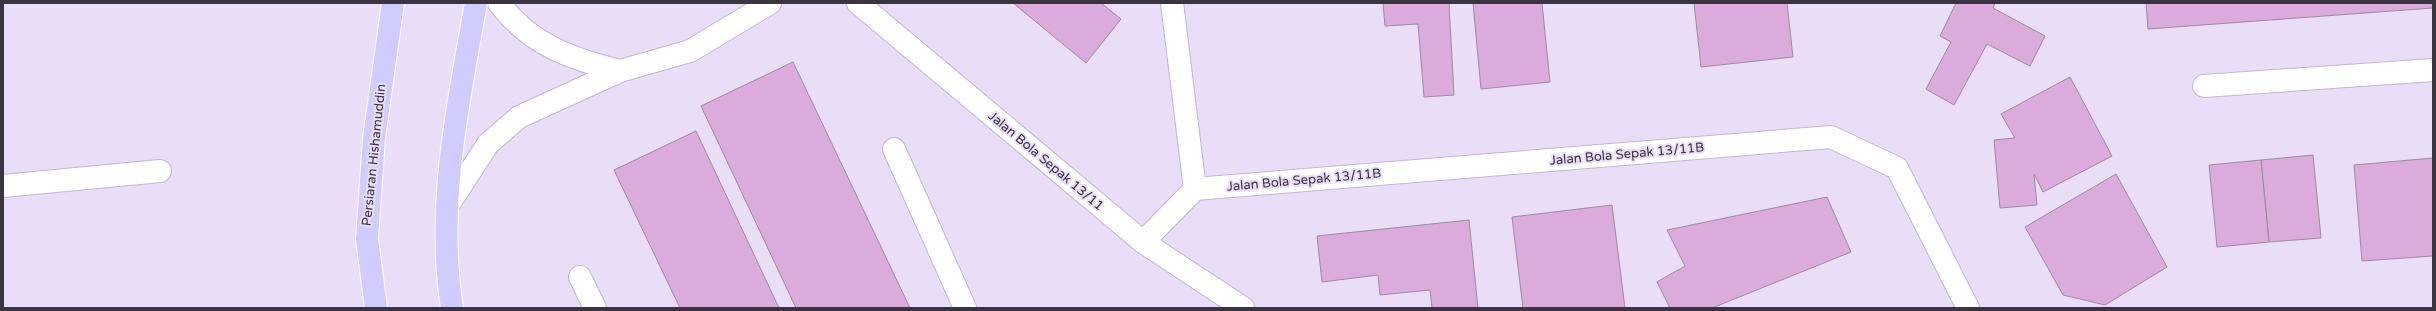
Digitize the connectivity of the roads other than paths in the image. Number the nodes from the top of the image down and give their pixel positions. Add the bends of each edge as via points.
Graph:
1 (392, 3) edge
2 (476, 3) edge
3 (499, 3) edge
4 (770, 3) edge
5 (858, 3) edge
6 (1172, 3) edge
7 (2433, 70) edge
8 (620, 71) junction
9 (2204, 86) dead end
10 (894, 148) dead end
11 (160, 171) dead end
12 (3, 186) edge
13 (1195, 189) junction
14 (447, 207) junction
15 (1143, 242) junction
16 (580, 277) dead end
17 (376, 308) edge
18 (452, 308) edge
19 (595, 308) edge
20 (966, 308) edge
21 (1243, 308) edge
22 (1968, 308) edge

1 - 17 main road, Persiaran Hishamuddin via 374,138 366,239
2 - 14 main road via 452,133
3 - 8 street via 539,42 578,61
4 - 8 street via 690,51
5 - 15 street, Jalan Bola Sepak 13/11
6 - 13 street
7 - 9 street
8 - 14 street via 519,117 488,144
10 - 20 street
11 - 12 street
13 - 15 street
13 - 22 street, Jalan Bola Sepak 13/11B via 1831,138 1897,168
14 - 18 main road via 447,279
15 - 21 street, Jalan Bola Sepak 13/11
16 - 19 street

